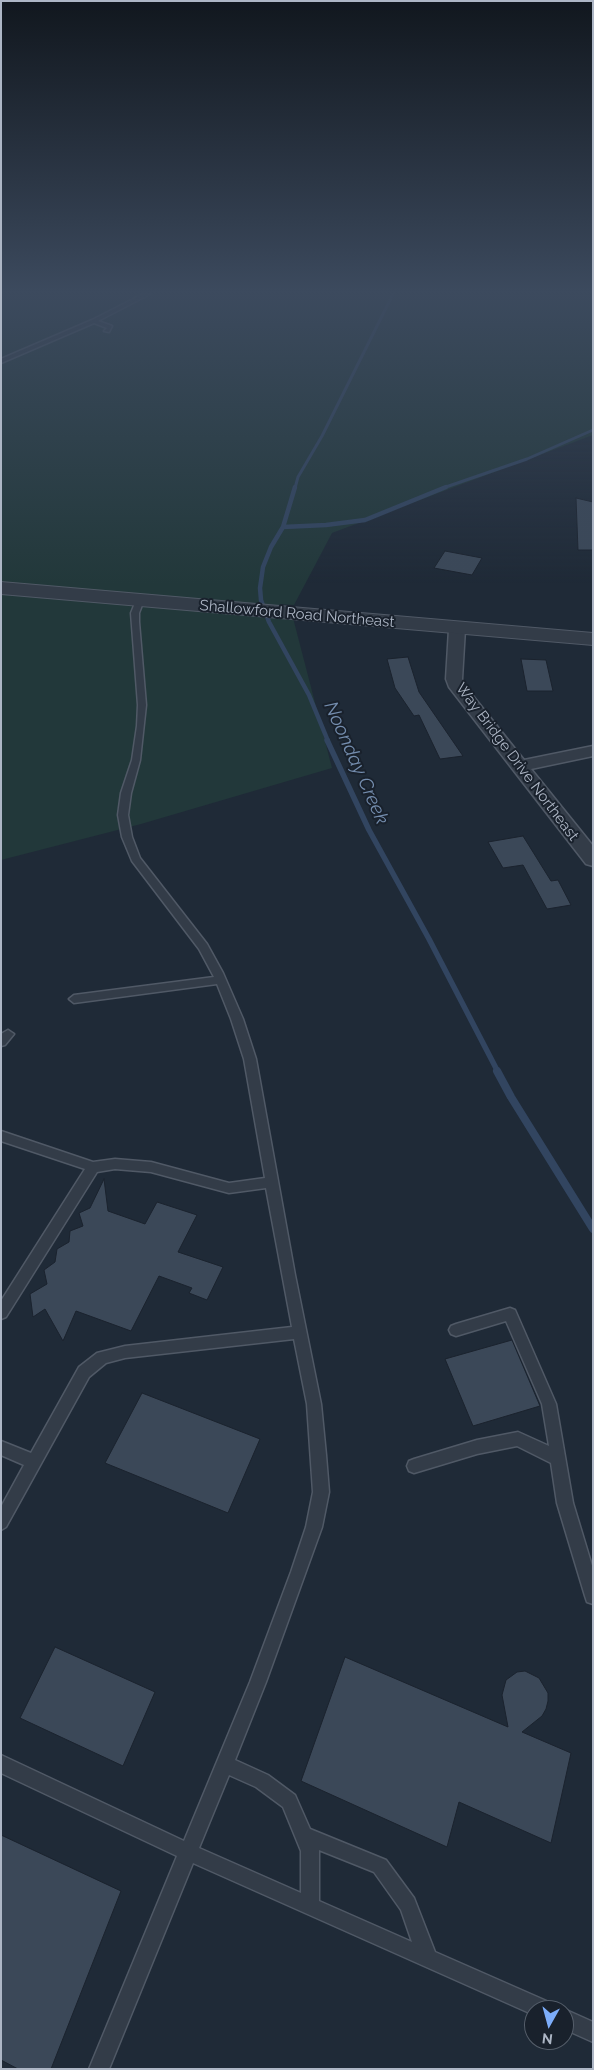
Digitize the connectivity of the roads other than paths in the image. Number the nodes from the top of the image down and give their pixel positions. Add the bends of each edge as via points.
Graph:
1 (1, 588) edge
2 (140, 600) junction
3 (457, 629) junction
4 (593, 639) edge
5 (593, 751) edge
6 (519, 766) junction
7 (593, 860) edge
8 (221, 980) junction
9 (74, 999) dead end
10 (1, 1136) edge
11 (93, 1167) junction
12 (271, 1182) junction
13 (1, 1313) edge
14 (456, 1330) dead end
15 (300, 1332) junction
16 (1, 1448) edge
17 (559, 1459) junction
18 (34, 1462) junction
19 (414, 1466) dead end
20 (1, 1522) edge
21 (593, 1596) edge
22 (1, 1764) edge
23 (224, 1764) junction
24 (303, 1835) junction
25 (188, 1852) junction
26 (310, 1906) junction
27 (428, 1958) junction
28 (524, 2001) edge
29 (574, 2023) edge
30 (593, 2032) edge
31 (99, 2069) edge

1 - 2 street, Shallowford Road Northeast
2 - 3 street, Shallowford Road Northeast
2 - 8 lane via 135,622 142,705 136,760 123,815 127,837 135,859 203,947
3 - 4 street, Shallowford Road Northeast
3 - 6 street, Way Bridge Drive Northeast via 454,679 457,687
5 - 6 street
6 - 7 street, Way Bridge Drive Northeast
8 - 9 lane
8 - 12 lane via 250,1059
10 - 11 lane
11 - 12 lane via 115,1164 151,1167 229,1188
11 - 13 lane
12 - 15 lane
14 - 17 lane via 510,1314 549,1404
15 - 18 lane via 125,1352 102,1358 84,1372
15 - 23 lane via 314,1404 321,1492 314,1527 299,1572
16 - 18 lane
17 - 19 lane via 518,1439 477,1447
17 - 21 lane via 566,1503
18 - 20 lane
22 - 25 lane
23 - 24 lane via 262,1781 289,1802
23 - 25 lane
24 - 26 lane via 310,1851
24 - 27 lane via 380,1866 408,1904
25 - 26 lane
25 - 31 lane
26 - 27 lane
27 - 28 lane
29 - 30 lane

